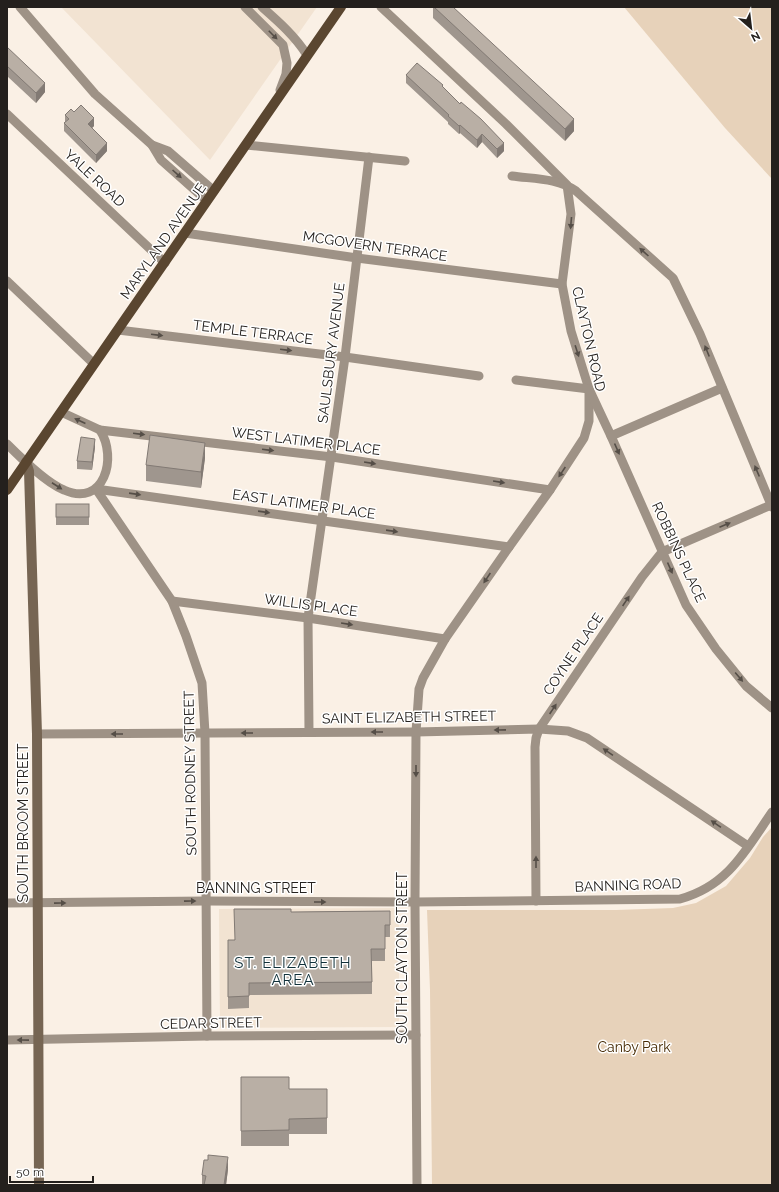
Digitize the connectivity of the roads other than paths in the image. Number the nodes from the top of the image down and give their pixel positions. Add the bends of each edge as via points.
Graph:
1 (20, 7) edge
2 (245, 7) edge
3 (262, 7) edge
4 (341, 7) edge
5 (382, 7) edge
6 (307, 55) junction
7 (276, 100) junction
8 (7, 114) edge
9 (152, 145) junction
10 (246, 145) junction
11 (369, 157) junction
12 (405, 161) dead end
13 (512, 176) dead end
14 (567, 185) junction
15 (214, 191) junction
16 (207, 201) junction
17 (185, 233) junction
18 (358, 258) junction
19 (165, 263) junction
20 (7, 281) edge
21 (562, 284) junction
22 (118, 330) junction
23 (345, 357) junction
24 (94, 364) junction
25 (479, 376) dead end
26 (516, 380) dead end
27 (722, 388) junction
28 (589, 389) junction
29 (61, 412) junction
30 (100, 430) junction
31 (612, 436) junction
32 (7, 444) edge
33 (332, 457) junction
34 (26, 462) junction
35 (96, 489) junction
36 (7, 490) edge
37 (550, 490) junction
38 (772, 506) edge
39 (323, 521) junction
40 (509, 547) junction
41 (662, 552) junction
42 (172, 601) junction
43 (308, 618) junction
44 (446, 640) junction
45 (772, 708) edge
46 (539, 729) junction
47 (309, 732) junction
48 (416, 732) junction
49 (205, 733) junction
50 (37, 734) junction
51 (772, 812) edge
52 (748, 846) junction
53 (206, 901) junction
54 (506, 901) joint
55 (536, 901) junction
56 (415, 902) junction
57 (7, 903) edge
58 (37, 903) junction
59 (416, 1035) junction
60 (207, 1036) junction
61 (7, 1040) edge
62 (39, 1040) junction
63 (39, 1185) edge
64 (417, 1185) edge

1 - 9 street via 95,94
2 -> 7 street via 283,45 288,63
3 - 6 street via 290,32
4 - 6 main road, MARYLAND AVENUE
5 - 14 street
6 - 7 main road, MARYLAND AVENUE
7 - 10 main road, MARYLAND AVENUE
8 - 19 street, YALE ROAD
9 - 15 street via 168,151
9 -> 16 street via 161,160
10 - 11 street
10 - 15 main road, MARYLAND AVENUE
11 - 12 street
11 - 18 street, SAULSBURY AVENUE
13 - 14 street via 549,180
14 -> 21 street, CLAYTON ROAD via 571,214
27 -> 14 street via 673,278
15 - 16 main road, MARYLAND AVENUE
16 - 17 main road, MARYLAND AVENUE
17 - 18 street, MCGOVERN TERRACE
17 - 19 main road, MARYLAND AVENUE
18 - 21 street, MCGOVERN TERRACE
18 - 23 street, SAULSBURY AVENUE
19 - 22 main road, MARYLAND AVENUE
20 - 24 street
21 -> 28 street, CLAYTON ROAD via 571,331
22 -> 23 street, TEMPLE TERRACE
22 - 24 main road, MARYLAND AVENUE
23 - 25 street, TEMPLE TERRACE
23 - 33 street, SAULSBURY AVENUE
24 - 29 main road, MARYLAND AVENUE
26 - 28 street
27 - 31 street
38 -> 27 street
28 - 31 street, ROBBINS PLACE
28 -> 37 street, CLAYTON ROAD via 589,421 584,438
30 -> 29 street, WEST LATIMER PLACE
29 - 34 main road, MARYLAND AVENUE
30 -> 33 street, WEST LATIMER PLACE
30 - 35 street via 107,444 108,464 104,478
31 -> 41 street, ROBBINS PLACE
32 - 34 street
33 -> 37 street, WEST LATIMER PLACE
33 - 39 street, SAULSBURY AVENUE
34 -> 35 street via 64,490 80,493
34 - 36 main road, MARYLAND AVENUE
34 - 50 street, SOUTH BROOM STREET via 29,471
35 -> 39 street, EAST LATIMER PLACE
35 - 42 street, SOUTH RODNEY STREET
37 - 40 street, CLAYTON ROAD
41 -> 38 street, COYNE PLACE
39 -> 40 street, EAST LATIMER PLACE
39 - 43 street, SAULSBURY AVENUE
40 -> 44 street, CLAYTON ROAD
41 -> 45 street, ROBBINS PLACE via 686,605 716,649 746,686
46 -> 41 street, COYNE PLACE via 642,577
42 - 43 street, WILLIS PLACE
42 - 49 street, SOUTH RODNEY STREET via 202,683
43 -> 44 street, WILLIS PLACE
43 - 47 street, SAULSBURY AVENUE
44 - 48 street, CLAYTON ROAD via 419,689
46 -> 48 street, SAINT ELIZABETH STREET
52 -> 46 street, SAINT ELIZABETH STREET via 587,738 568,731
55 -> 46 street, COYNE PLACE via 535,747
48 -> 47 street, SAINT ELIZABETH STREET
47 -> 49 street, SAINT ELIZABETH STREET
48 -> 56 street, SOUTH CLAYTON STREET
49 -> 50 street, SAINT ELIZABETH STREET
49 - 53 street, SOUTH RODNEY STREET
50 - 58 street, SOUTH BROOM STREET
51 - 52 street, BANNING ROAD
52 - 55 street, BANNING ROAD via 733,867 714,884 692,896 680,899
53 -> 56 street, BANNING STREET
58 -> 53 street, BANNING STREET
53 - 60 street, SOUTH RODNEY STREET
54 - 55 street, BANNING ROAD
54 - 56 street, BANNING STREET
56 - 59 street, SOUTH CLAYTON STREET
57 - 58 street, BANNING STREET
58 - 62 street, SOUTH BROOM STREET
59 - 60 street, CEDAR STREET
59 - 64 street, SOUTH CLAYTON STREET
60 - 62 street, CEDAR STREET
62 -> 61 street, CEDAR STREET
62 - 63 street, SOUTH BROOM STREET

